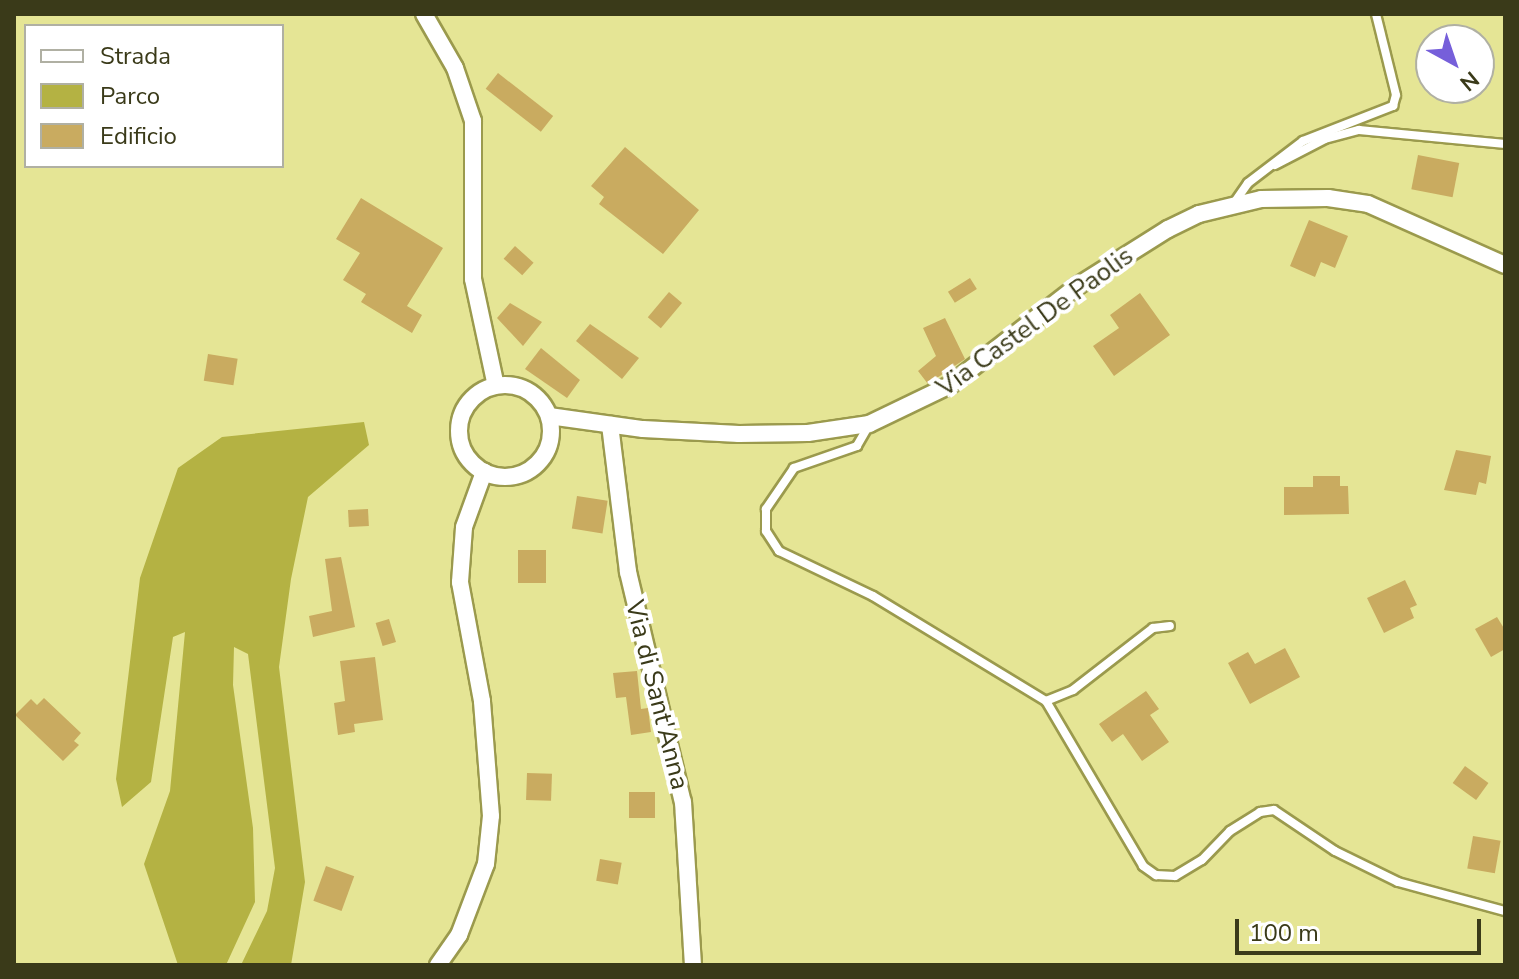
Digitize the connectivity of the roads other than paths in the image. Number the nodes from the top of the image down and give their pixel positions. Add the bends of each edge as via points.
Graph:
1 (424, 14) edge
2 (1376, 14) edge
3 (1505, 144) edge
4 (1257, 175) junction
5 (1234, 204) junction
6 (1505, 265) edge
7 (496, 386) junction
8 (549, 416) junction
9 (869, 424) junction
10 (610, 425) junction
11 (484, 472) junction
12 (1170, 626) dead end
13 (1046, 701) junction
14 (1505, 911) edge
15 (438, 965) edge
16 (693, 965) edge

1 - 7 street via 455,68 473,121 473,279
2 - 4 lane via 1396,98 1393,106 1303,141
3 - 4 lane via 1359,130 1325,139
4 - 5 lane
5 - 6 street, Via Castel De Paolis via 1307,197 1356,202
5 - 9 street, Via Castel De Paolis via 1192,217 1122,257 950,385
7 - 8 street via 522,388
7 - 11 street via 471,399 459,425 464,453
8 - 10 street, Via Castel De Paolis
8 - 11 street via 549,446 529,470 515,476
9 - 10 street, Via Castel De Paolis via 773,434
9 - 13 lane via 857,446 794,468 766,509 766,531 779,551 873,596
10 - 16 street, Via di Sant'Anna via 628,572 683,802
11 - 15 street via 464,527 460,582 482,701 491,816 486,864 459,935
12 - 13 lane via 1153,628 1073,690
13 - 14 lane via 1143,866 1156,875 1175,876 1202,860 1230,831 1260,812 1274,810 1335,851 1398,882

